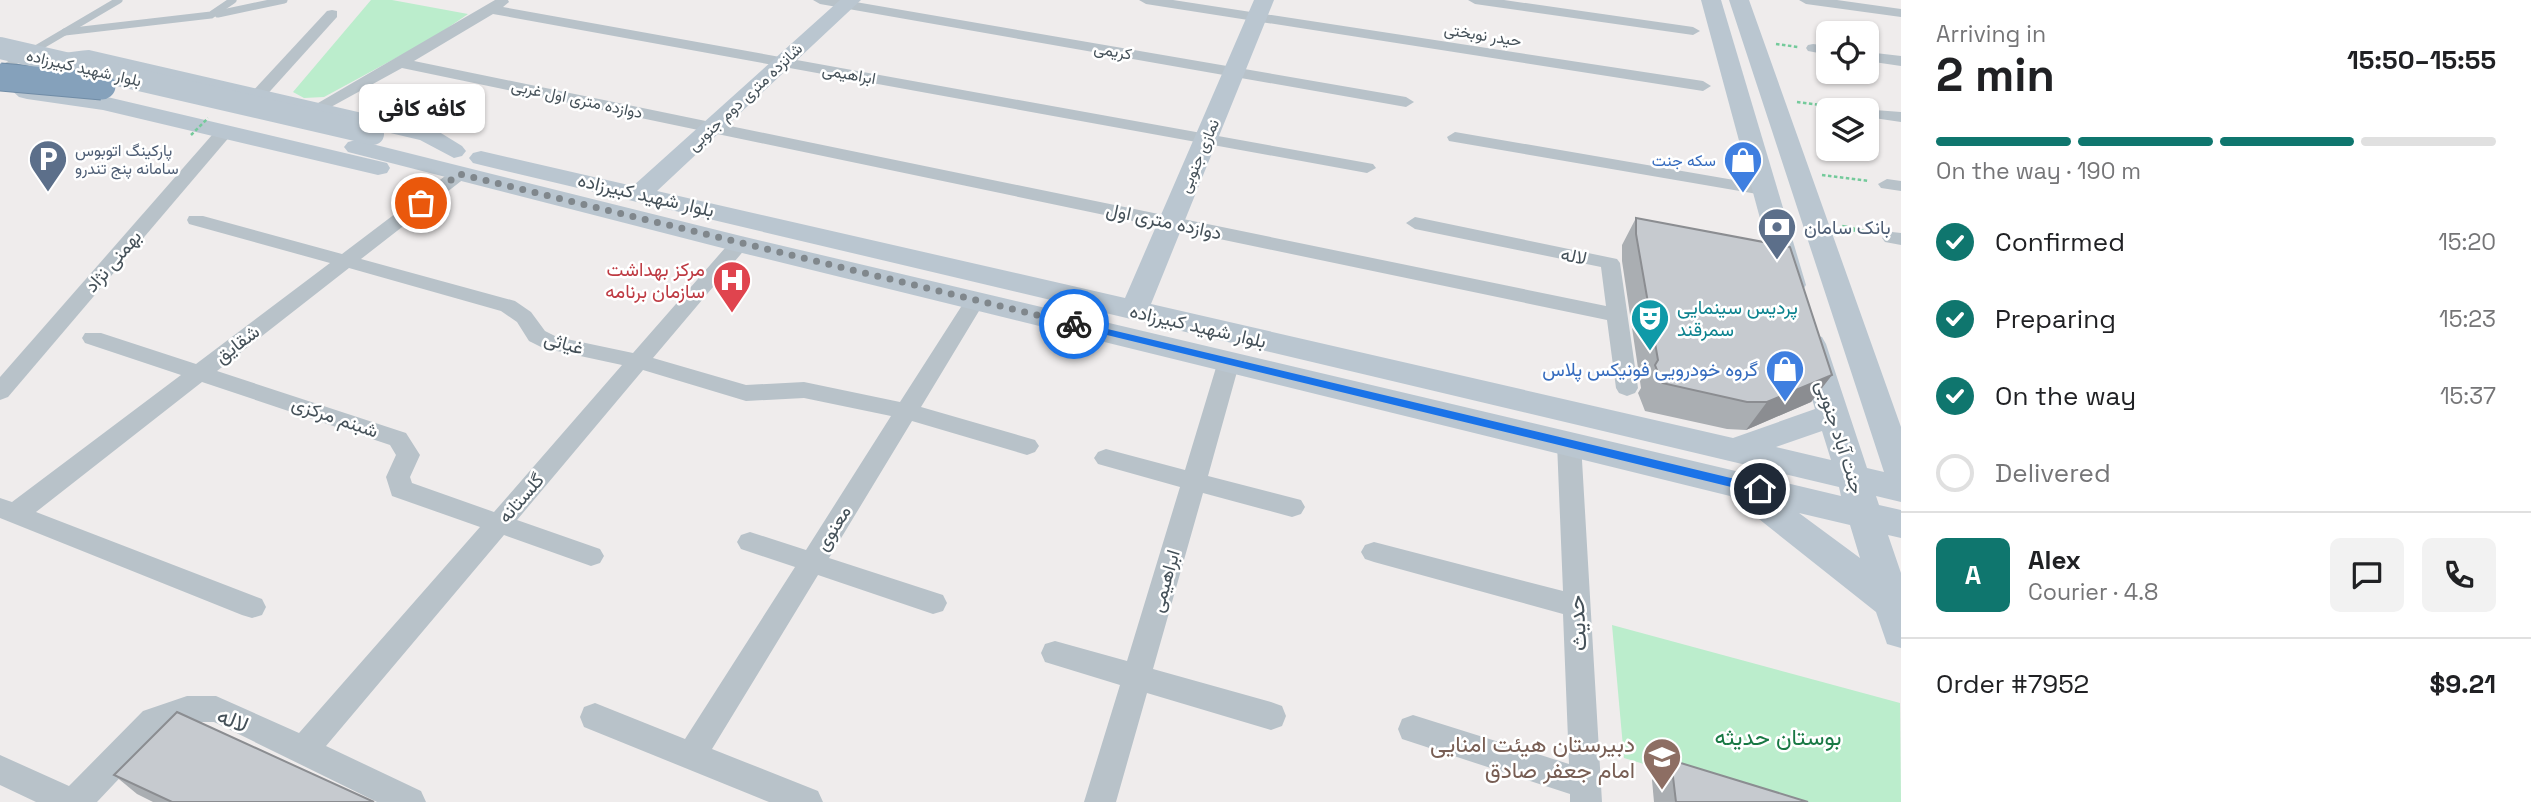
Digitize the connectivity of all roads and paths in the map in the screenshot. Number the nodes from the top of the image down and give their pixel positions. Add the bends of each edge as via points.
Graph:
1 (119, 0) edge
2 (233, 0) edge
3 (284, 0) edge
4 (505, 0) edge
5 (820, 0) edge
6 (1146, 0) edge
7 (1475, 0) edge
8 (1711, 0) edge
9 (1739, 0) edge
10 (1806, 0) edge
11 (848, 2) edge
12 (491, 9) junction
13 (1261, 9) edge
14 (1901, 13) edge
15 (332, 14) dead end
16 (211, 15) junction
17 (1693, 31) dead end
18 (65, 32) junction
19 (1754, 42) junction
20 (0, 48) edge
21 (1816, 48) edge
22 (1879, 58) edge
23 (0, 61) edge
24 (1901, 61) edge
25 (783, 62) junction
26 (400, 63) junction
27 (1234, 72) junction
28 (0, 74) edge
29 (102, 86) junction
30 (1703, 86) dead end
31 (257, 96) junction
32 (1773, 99) junction
33 (1406, 102) dead end
34 (1816, 105) edge
35 (314, 110) junction
36 (1879, 114) edge
37 (1901, 117) edge
38 (712, 127) junction
39 (225, 131) junction
40 (1455, 137) dead end
41 (1206, 139) junction
42 (364, 141) junction
43 (449, 164) junction
44 (1367, 168) dead end
45 (1797, 171) junction
46 (1894, 185) edge
47 (1763, 190) junction
48 (640, 194) junction
49 (196, 220) dead end
50 (1814, 220) junction
51 (1172, 222) junction
52 (1415, 223) dead end
53 (1897, 239) edge
54 (739, 243) junction
55 (345, 261) junction
56 (975, 301) junction
57 (1134, 311) junction
58 (1616, 315) junction
59 (93, 338) dead end
60 (638, 361) junction
61 (1229, 361) junction
62 (201, 372) junction
63 (1627, 388) dead end
64 (0, 391) edge
65 (906, 411) junction
66 (1833, 415) junction
67 (1892, 430) edge
68 (1569, 443) junction
69 (1027, 446) dead end
70 (1106, 458) dead end
71 (1734, 467) junction
72 (1901, 474) edge
73 (1853, 478) junction
74 (1194, 482) junction
75 (1901, 489) edge
76 (1292, 507) dead end
77 (8, 511) edge
78 (1866, 516) junction
79 (498, 524) junction
80 (1901, 524) edge
81 (750, 542) dead end
82 (1374, 552) dead end
83 (591, 556) dead end
84 (812, 563) junction
85 (933, 603) dead end
86 (1576, 606) junction
87 (252, 607) dead end
88 (1897, 618) edge
89 (1055, 653) dead end
90 (1137, 677) junction
91 (1272, 716) dead end
92 (595, 717) dead end
93 (1413, 729) dead end
94 (302, 752) junction
95 (692, 755) junction
96 (0, 770) edge
97 (1585, 793) edge
98 (73, 802) edge
99 (410, 802) edge
100 (807, 802) edge
101 (1100, 802) edge

1 - 18 lane
2 - 16 lane
3 - 16 lane
4 - 12 street
5 - 11 street, کریمی
6 - 13 street, حیدر نوبختی
7 - 17 street
8 - 47 main road, جنت آباد جنوبی
9 - 19 main road
10 - 14 street
11 - 25 main road, شانزده متری دوم جنوبی
11 - 27 street, کریمی
12 - 25 street, ابراهیمی
12 - 26 street
13 - 27 main road, نمازی جنوبی
13 - 30 street, حیدر نوبختی
15 - 31 street
16 - 18 lane
18 - 28 lane
19 - 21 path
19 - 32 main road
20 - 42 main road, بلوار شهید کبیرزاده, bridge
22 - 24 street
23 - 29 main road, بلوار شهید کبیرزاده, bridge
25 - 38 main road, شانزده متری دوم جنوبی
25 - 41 street, ابراهیمی
26 - 35 street
26 - 38 street, دوازده متری اول غربی
27 - 33 street, کریمی
27 - 41 main road, نمازی جنوبی
28 - 29 highway, bridge
29 - 42 main road, بلوار شهید کبیرزاده
31 - 35 main road, بلوار شهید کبیرزاده
31 - 39 main road, بلوار شهید کبیرزاده via 89,56 57,61 30,74 19,87
32 - 34 path
32 - 45 main road
35 - 43 main road, بلوار شهید کبیرزاده via 428,135
36 - 37 street
38 - 48 main road, شانزده متری دوم جنوبی
38 - 51 street, دوازده متری اول
39 - 43 main road, بلوار شهید کبیرزاده via 388,171
39 - 64 street, بهمنی نژاد
40 - 47 street
41 - 44 street, ابراهیمی
41 - 51 main road, نمازی جنوبی
42 - 43 main road, بلوار شهید کبیرزاده
43 - 48 main road, بلوار شهید کبیرزاده
43 - 54 main road, بلوار شهید کبیرزاده
43 - 55 street, شقایق
45 - 46 path
45 - 50 main road
47 - 66 main road, جنت آباد جنوبی
48 - 57 main road, بلوار شهید کبیرزاده
49 - 55 street, غیاثی
50 - 53 path
50 - 67 main road
51 - 57 main road, نمازی جنوبی
51 - 58 street, دوازده متری اول
52 - 58 street, لاله via 1611,263
54 - 56 main road, بلوار شهید کبیرزاده
54 - 60 street, گلستانه
55 - 60 street, غیاثی via 508,306 524,317 537,336 551,343
55 - 62 street, شقایق
56 - 61 main road, بلوار شهید کبیرزاده
56 - 65 street, معنوی
57 - 71 main road, بلوار شهید کبیرزاده
58 - 63 street, لاله
59 - 62 street
60 - 65 street, غیاثی via 746,393 804,390
60 - 79 street, گلستانه
61 - 68 main road, بلوار شهید کبیرزاده
61 - 74 street, ابراهیمی
62 - 77 street, شقایق
62 - 79 street, شبنم مرکزی via 398,439 408,455 398,477 401,489
65 - 69 street, غیاثی
65 - 84 street, معنوی
66 - 71 main road
66 - 73 main road, جنت آباد جنوبی
67 - 72 main road
68 - 71 main road, بلوار شهید کبیرزاده
68 - 86 street, حدیث
70 - 74 street
71 - 73 main road, بلوار شهید کبیرزاده
71 - 78 main road, بلوار شهید کبیرزاده
71 - 88 main road
73 - 75 main road, بلوار شهید کبیرزاده
73 - 78 main road, جنت آباد جنوبی
74 - 76 street
74 - 90 street, ابراهیمی
77 - 87 street
78 - 80 main road, بلوار شهید کبیرزاده
78 - 88 main road, جنت آباد جنوبی
79 - 83 street
79 - 94 street, گلستانه
81 - 84 street
82 - 86 street
84 - 85 street
84 - 95 street, معنوی
86 - 97 street, حدیث
89 - 90 street
90 - 91 street
90 - 101 street, ابراهیمی
92 - 95 street
93 - 97 street
94 - 98 street, لاله via 216,709 187,709 154,721
94 - 99 street, لاله
95 - 100 street
96 - 98 street

